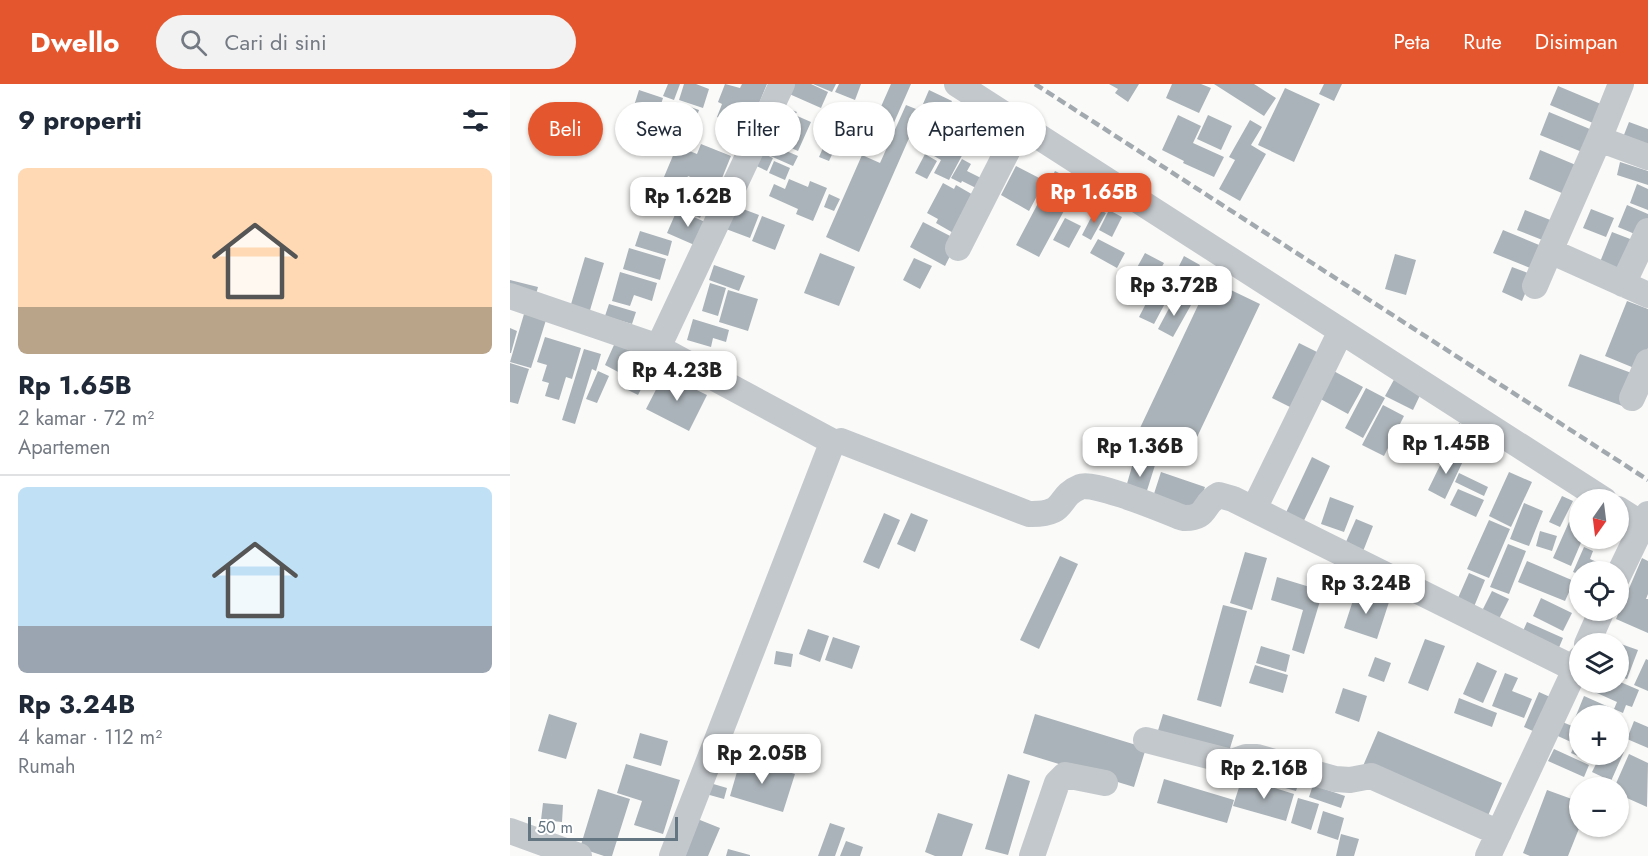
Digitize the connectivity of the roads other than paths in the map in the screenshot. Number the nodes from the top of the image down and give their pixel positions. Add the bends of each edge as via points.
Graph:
1 (783, 84) edge
2 (957, 84) edge
3 (1621, 84) edge
4 (986, 102) edge
5 (1599, 139) junction
6 (1046, 140) edge
7 (1004, 156) edge
8 (1648, 157) edge
9 (1648, 231) edge
10 (957, 248) dead end
11 (1550, 251) junction
12 (1623, 284) junction
13 (1535, 286) dead end
14 (510, 296) edge
15 (1648, 296) edge
16 (1341, 331) junction
17 (653, 345) junction
18 (1648, 362) edge
19 (1632, 398) dead end
20 (835, 443) junction
21 (1587, 489) edge
22 (1254, 509) junction
23 (1629, 514) edge
24 (1646, 522) edge
25 (1626, 561) edge
26 (1569, 660) edge
27 (1569, 681) edge
28 (1146, 740) dead end
29 (1105, 783) dead end
30 (510, 831) edge
31 (1499, 833) junction
32 (579, 856) edge
33 (672, 856) edge
34 (1032, 856) edge
35 (1488, 856) edge

1 - 17 street via 663,338
2 - 4 street
3 - 5 street
5 - 8 street
5 - 11 street
6 - 16 street
7 - 10 street
9 - 12 street
11 - 12 street
11 - 13 street
12 - 15 street
14 - 17 street
16 - 21 street
16 - 22 street
17 - 20 street
18 - 19 street
20 - 22 street via 841,441 1029,514 1046,515 1059,508 1081,486 1098,487 1183,518 1196,518 1204,513 1219,495
20 - 33 street
22 - 26 street
23 - 24 street
24 - 25 street
27 - 31 street
28 - 31 street via 1232,762 1257,758 1335,779 1371,776
29 - 34 street via 1065,775 1057,783
30 - 32 street
31 - 35 street

